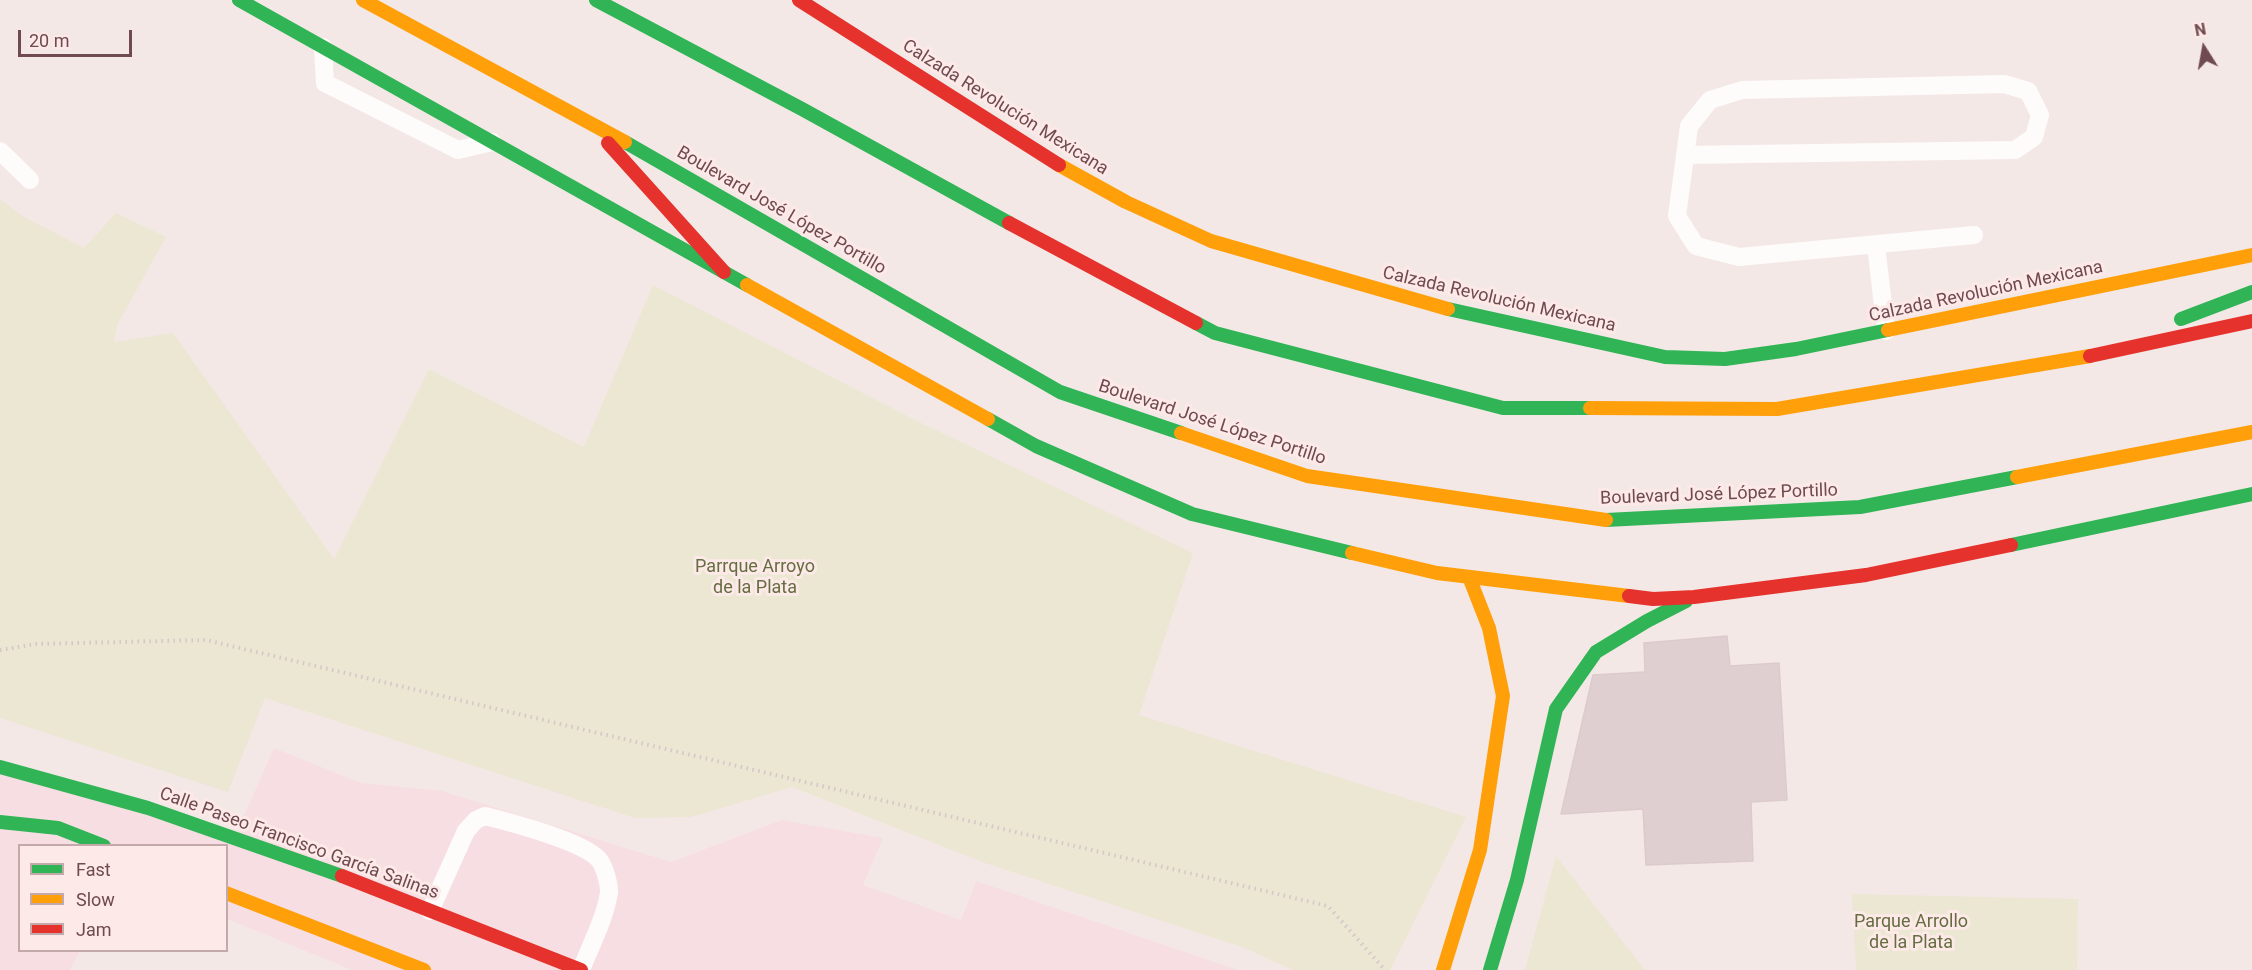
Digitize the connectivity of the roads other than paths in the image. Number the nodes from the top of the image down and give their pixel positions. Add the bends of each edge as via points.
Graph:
1 (239, 0) edge
2 (363, 0) edge
3 (596, 0) edge
4 (799, 0) edge
5 (323, 47) junction
6 (589, 121) junction
7 (492, 142) junction
8 (0, 151) edge
9 (1685, 156) junction
10 (30, 180) dead end
11 (1974, 235) dead end
12 (1876, 245) junction
13 (2252, 255) edge
14 (724, 272) junction
15 (2252, 292) edge
16 (2252, 321) edge
17 (1886, 331) junction
18 (2064, 361) junction
19 (2252, 432) edge
20 (2252, 494) edge
21 (1469, 577) junction
22 (1694, 597) junction
23 (0, 767) edge
24 (0, 822) edge
25 (99, 844) edge
26 (228, 894) edge
27 (430, 911) junction
28 (424, 970) edge
29 (581, 970) edge
30 (1443, 970) edge
31 (1490, 970) edge

1 - 5 main road
2 - 6 main road, Boulevard José López Portillo
3 - 18 main road via 1215,333 1503,408 1777,409
4 - 17 main road, Calzada Revolución Mexicana via 1042,156 1126,202 1210,241 1424,304 1665,357 1725,359
5 - 7 main road
5 - 7 lane via 325,83 458,150
6 - 14 main road
6 - 19 main road, Boulevard José López Portillo via 1060,392 1306,476 1607,520 1630,519 1860,507
7 - 14 main road
8 - 10 lane
9 - 9 lane via 1689,126 1710,99 1742,90 2004,84 2028,91 2040,115 2034,137 2015,150
9 - 12 lane via 1677,216 1696,246 1739,257
11 - 12 lane
12 - 17 lane
13 - 17 main road, Calzada Revolución Mexicana
14 - 21 main road via 1036,446 1192,514 1437,573
15 - 18 main road
16 - 18 main road
20 - 22 main road via 1866,575
21 - 22 main road via 1653,599
21 - 30 main road via 1489,628 1503,696 1480,850
22 - 31 main road via 1596,652 1556,709 1517,880
23 - 27 main road, Calle Paseo Francisco García Salinas via 70,783 236,836
24 - 25 main road via 58,828
26 - 28 main road
27 - 29 main road, Calle Paseo Francisco García Salinas
27 - 29 lane via 466,831 476,820 485,816 548,834 600,860 606,874 609,891

